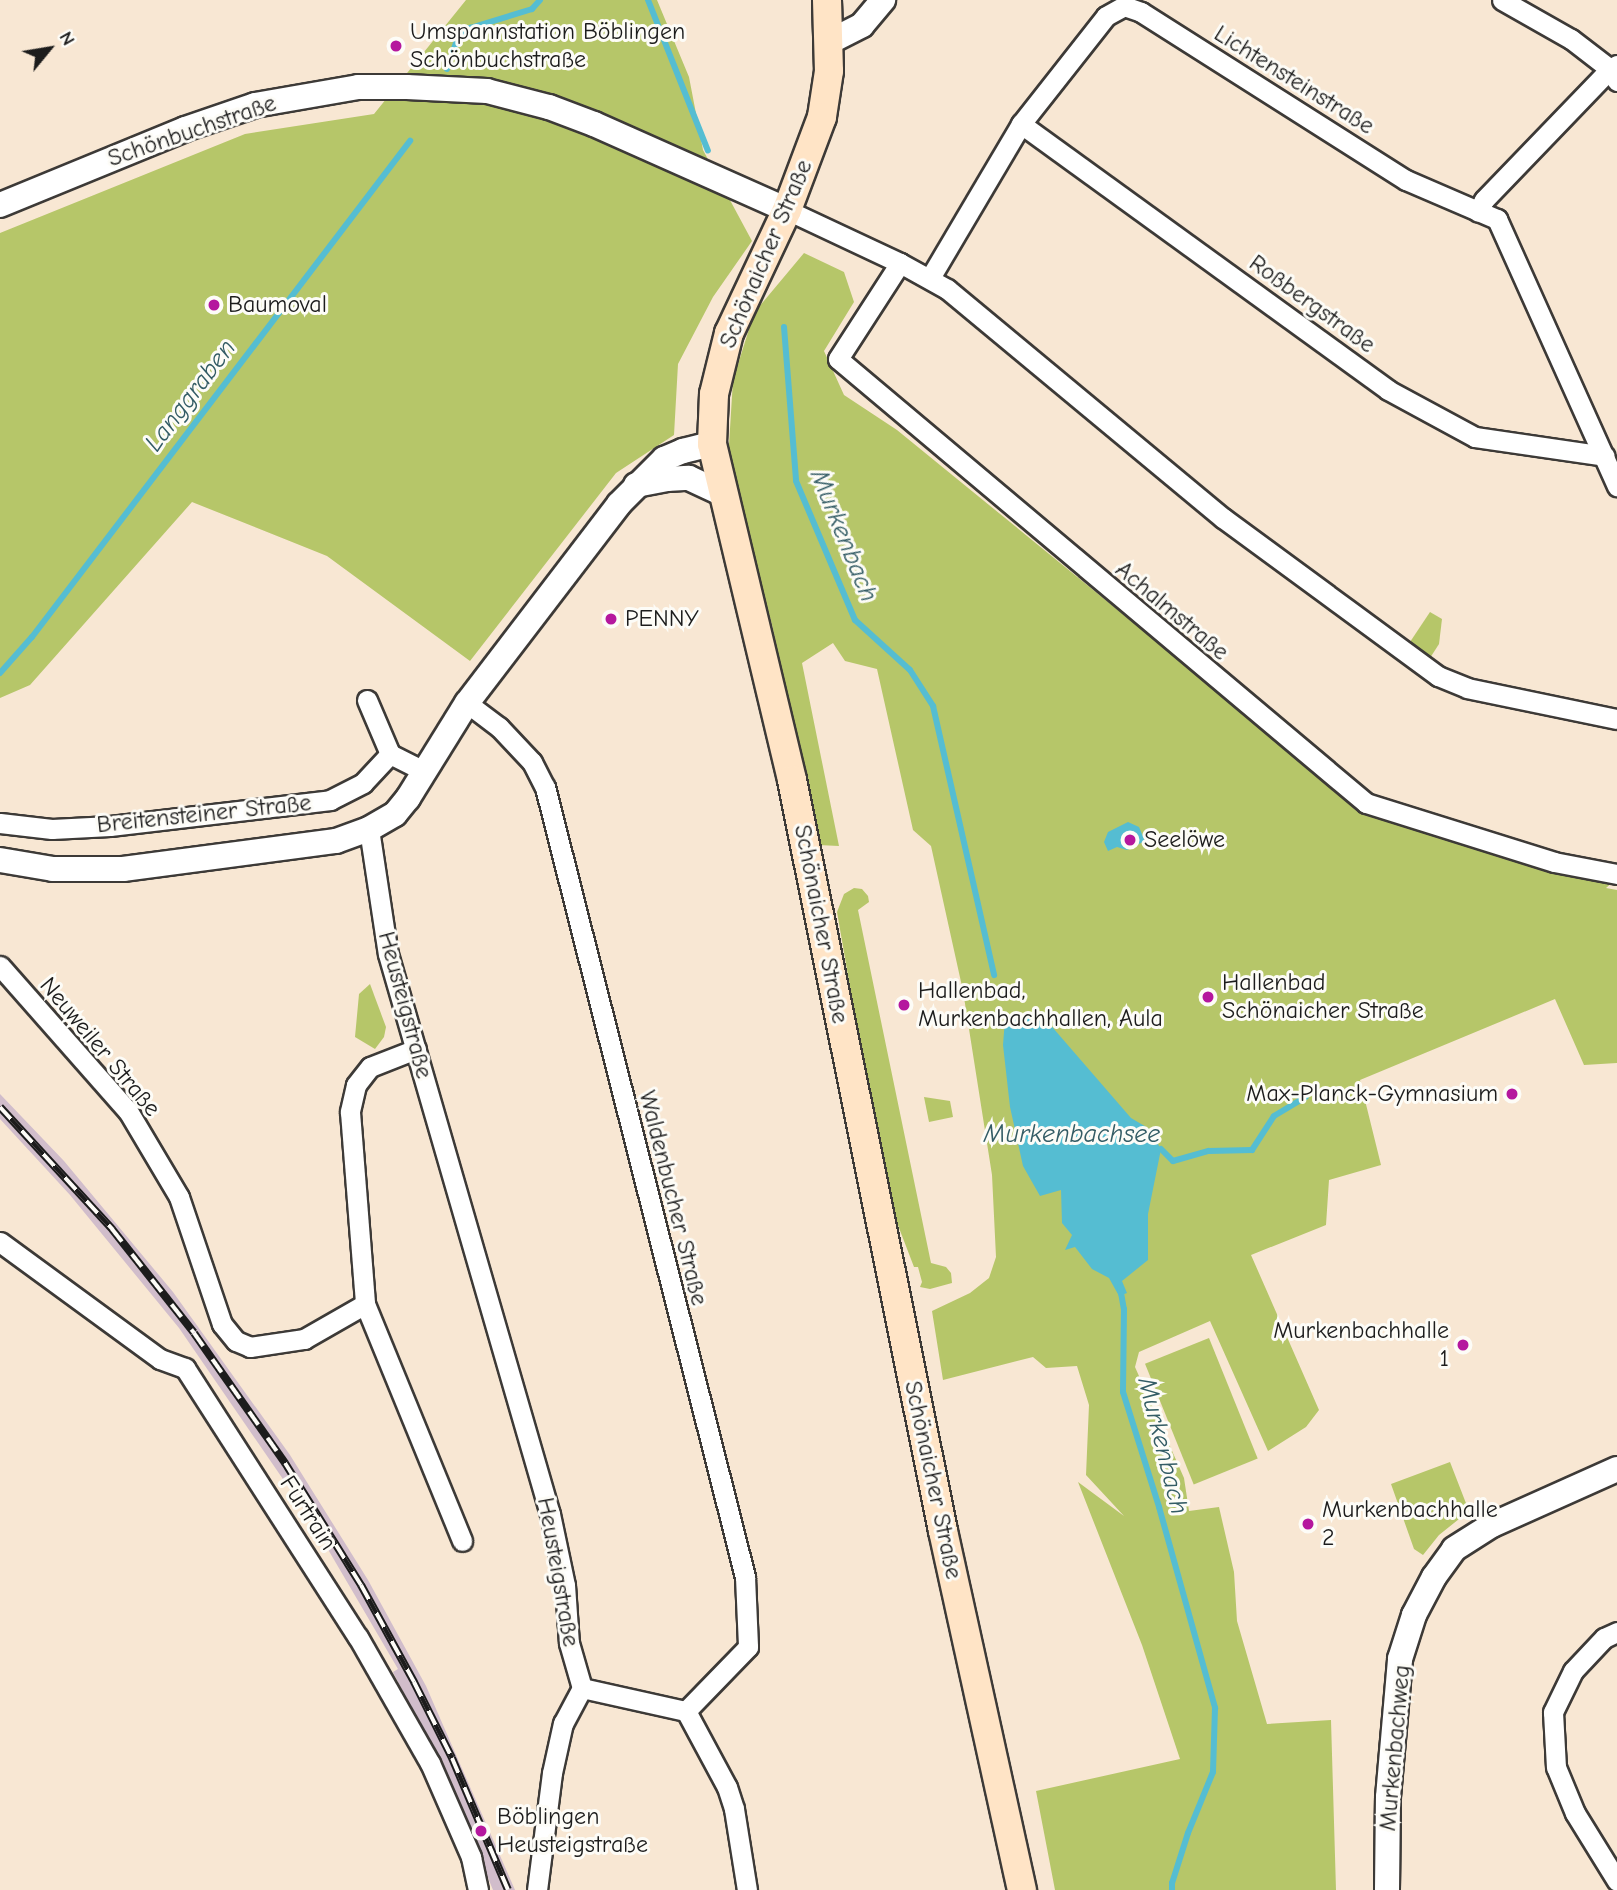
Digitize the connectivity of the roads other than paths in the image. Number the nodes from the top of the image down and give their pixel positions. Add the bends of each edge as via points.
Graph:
1 (827, 0) edge
2 (883, 0) edge
3 (1502, 0) edge
4 (829, 42) junction
5 (1615, 72) edge
6 (1021, 124) junction
7 (0, 205) edge
8 (787, 210) junction
9 (1478, 211) junction
10 (900, 263) junction
11 (930, 278) junction
12 (712, 444) junction
13 (1605, 456) junction
14 (636, 485) junction
15 (1617, 486) edge
16 (722, 493) junction
17 (367, 700) dead end
18 (467, 703) junction
19 (1617, 719) edge
20 (390, 754) junction
21 (426, 772) junction
22 (0, 823) edge
23 (369, 830) junction
24 (0, 860) edge
25 (1617, 874) edge
26 (0, 966) edge
27 (416, 1049) junction
28 (0, 1242) edge
29 (365, 1304) junction
30 (1617, 1469) edge
31 (462, 1541) dead end
32 (1617, 1632) edge
33 (582, 1688) junction
34 (686, 1712) junction
35 (1617, 1881) edge
36 (478, 1890) edge
37 (537, 1890) edge
38 (747, 1890) edge
39 (1022, 1890) edge
40 (1387, 1890) edge

1 - 4 main road, Schönaicher Straße
2 - 4 street via 862,25
3 - 5 street via 1572,39
4 - 8 main road, Schönaicher Straße via 821,117
5 - 9 street
6 - 9 street, Lichtensteinstraße via 1106,16 1124,6 1141,12 1406,180
6 - 11 street, Lichtensteinstraße
6 - 13 street, Roßbergstraße via 1388,390 1475,437
7 - 8 street, Schönbuchstraße via 255,105 358,87 487,91 524,99 594,124
8 - 10 street
8 - 12 main road, Schönaicher Straße via 729,333 714,394
9 - 13 street via 1497,219
10 - 11 street
10 - 25 street, Achalmstraße via 838,359 848,368 1366,803 1554,862
11 - 19 street via 1223,518 1438,676 1467,688
12 - 14 street via 664,459
12 - 16 main road, Schönaicher Straße
13 - 15 street
14 - 16 street via 688,478
14 - 18 street
16 - 39 main road, Schönaicher Straße via 792,780 943,1531
17 - 20 street
18 - 21 street
18 - 34 street, Waldenbucher Straße via 499,727 532,762 545,787 745,1577 748,1647
20 - 21 street
20 - 22 street, Breitensteiner Straße via 363,783 330,800 110,826 52,829
21 - 23 street via 395,814
23 - 24 street, Breitensteiner Straße via 336,841 123,869 53,869
23 - 27 street, Heusteigstraße via 388,954
26 - 29 street, Neuweiler Straße via 128,1111 179,1197 222,1324 236,1341 250,1347 304,1339
27 - 29 street via 370,1067 356,1085 350,1112
27 - 33 street, Heusteigstraße via 550,1514 565,1585 569,1643
28 - 36 street, Furtrain via 151,1352 185,1368 358,1637 430,1763 471,1857
29 - 31 street
30 - 40 street, Murkenbachweg via 1492,1525 1454,1549 1434,1577 1414,1615 1400,1659 1387,1818
32 - 35 street via 1604,1638 1573,1671 1553,1712 1556,1767 1575,1814
33 - 34 street
33 - 37 street via 563,1723
34 - 38 street via 727,1787

